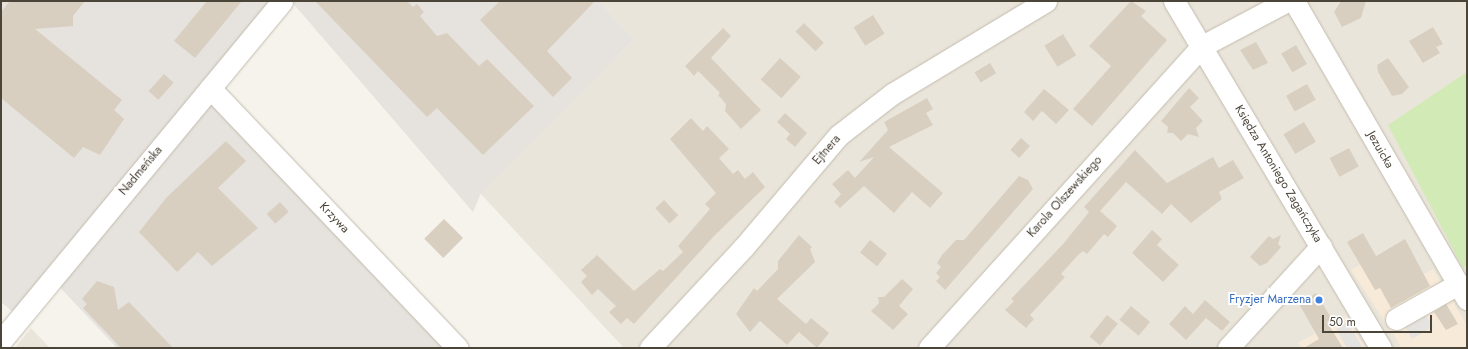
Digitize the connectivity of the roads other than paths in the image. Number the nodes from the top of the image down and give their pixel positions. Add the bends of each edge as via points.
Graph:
1 (282, 1) edge
2 (1046, 1) edge
3 (1174, 1) edge
4 (1287, 1) edge
5 (1294, 1) edge
6 (1202, 46) junction
7 (210, 88) junction
8 (1321, 246) junction
9 (1462, 292) edge
10 (1396, 319) dead end
11 (1, 341) edge
12 (458, 348) edge
13 (650, 348) edge
14 (929, 348) edge
15 (1228, 348) edge
16 (1381, 348) edge

1 - 7 street, Nadmeńska
2 - 13 street, Ejtnera via 892,94 844,130
3 - 6 street, Księdza Antoniego Zagańczyka
4 - 6 street, Karola Olszewskiego
5 - 9 street, Jezuicka
6 - 8 street, Księdza Antoniego Zagańczyka
6 - 14 street, Karola Olszewskiego
7 - 11 street, Nadmeńska
7 - 12 street, Krzywa
8 - 15 street
8 - 16 street, Księdza Antoniego Zagańczyka
9 - 10 street

